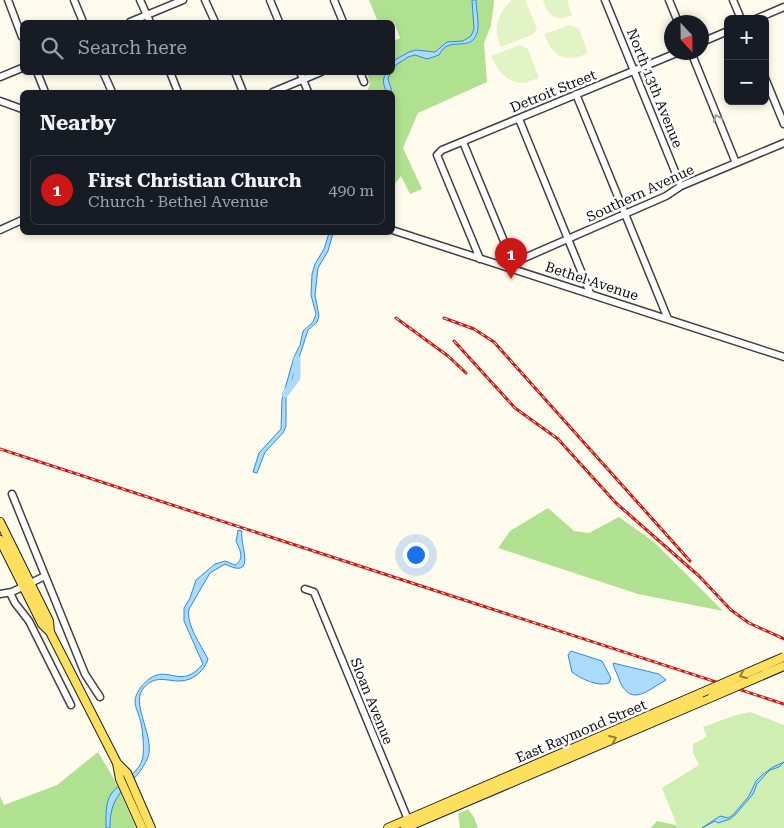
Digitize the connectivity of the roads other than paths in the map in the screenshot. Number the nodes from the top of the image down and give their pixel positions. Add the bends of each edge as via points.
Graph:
1 (8, 0) edge
2 (74, 0) edge
3 (140, 0) edge
4 (183, 0) edge
5 (206, 0) edge
6 (270, 0) edge
7 (334, 0) edge
8 (605, 0) edge
9 (669, 0) edge
10 (733, 0) edge
11 (784, 7) edge
12 (675, 15) edge
13 (739, 15) edge
14 (765, 15) edge
15 (147, 16) junction
16 (82, 20) edge
17 (136, 20) edge
18 (149, 20) edge
19 (214, 20) edge
20 (278, 20) edge
21 (342, 20) edge
22 (20, 32) edge
23 (724, 33) edge
24 (709, 39) edge
25 (664, 59) edge
26 (694, 60) edge
27 (20, 69) edge
28 (634, 72) junction
29 (38, 75) edge
30 (104, 75) edge
31 (171, 75) edge
32 (236, 75) edge
33 (301, 75) edge
34 (314, 75) edge
35 (361, 75) edge
36 (0, 77) edge
37 (303, 80) junction
38 (364, 82) dead end
39 (769, 88) edge
40 (44, 90) edge
41 (111, 90) edge
42 (177, 90) edge
43 (242, 90) edge
44 (278, 90) edge
45 (307, 90) edge
46 (576, 94) junction
47 (0, 101) edge
48 (20, 108) edge
49 (519, 118) junction
50 (784, 124) edge
51 (463, 142) junction
52 (784, 142) edge
53 (736, 163) junction
54 (681, 186) junction
55 (625, 214) junction
56 (20, 221) edge
57 (0, 230) edge
58 (395, 231) edge
59 (568, 239) junction
60 (480, 259) junction
61 (509, 265) junction
62 (590, 293) junction
63 (668, 319) junction
64 (784, 357) edge
65 (12, 494) dead end
66 (0, 522) edge
67 (0, 540) edge
68 (45, 576) junction
69 (27, 586) junction
70 (305, 589) dead end
71 (10, 593) junction
72 (0, 594) edge
73 (784, 657) edge
74 (784, 666) edge
75 (100, 697) dead end
76 (70, 705) dead end
77 (567, 754) junction
78 (117, 763) junction
79 (408, 825) edge
80 (142, 828) edge
81 (151, 828) edge
82 (388, 828) edge

1 - 22 street
2 - 16 street
3 - 15 street
4 - 15 street
5 - 19 street
6 - 20 street
7 - 21 street
8 - 28 street, North 13th Avenue
9 - 12 street
10 - 13 street
11 - 14 street
15 - 17 street
15 - 18 street
23 - 24 street
25 - 28 street, Detroit Street
53 -> 26 street
27 - 36 street
28 - 46 street, Detroit Street
28 - 54 street, North 13th Avenue
29 - 40 street
30 - 41 street
31 - 42 street
32 - 43 street
33 - 37 street
34 - 37 street
35 - 38 street
37 - 44 street
37 - 45 street
39 - 50 street
46 - 49 street, Detroit Street
46 - 55 street
47 - 48 street
49 - 51 street, Detroit Street
49 - 59 street
51 - 60 street, Detroit Street via 442,150 438,155
51 - 61 street
52 - 53 street, Southern Avenue
53 - 54 street, Southern Avenue
54 - 55 street, Southern Avenue
55 - 59 street, Southern Avenue
55 - 63 street
56 - 57 street
58 - 60 street, Bethel Avenue
59 - 61 street, Southern Avenue
59 - 62 street
60 - 61 street, Bethel Avenue
61 - 62 street, Bethel Avenue
62 - 63 street, Bethel Avenue
63 - 64 street, Bethel Avenue
65 - 68 street
66 - 69 main road
67 - 69 main road
68 - 69 street
68 - 75 street via 85,674
69 - 71 street
69 - 78 main road via 49,621 50,632
70 - 79 street, Sloan Avenue via 314,592
71 - 72 street
71 - 76 street via 29,621
73 -> 77 main road, East Raymond Street, bridge
77 -> 74 main road, East Raymond Street, bridge
77 - 79 main road, East Raymond Street
78 - 80 main road via 120,780
78 - 81 main road via 134,787
79 - 82 main road, East Raymond Street

